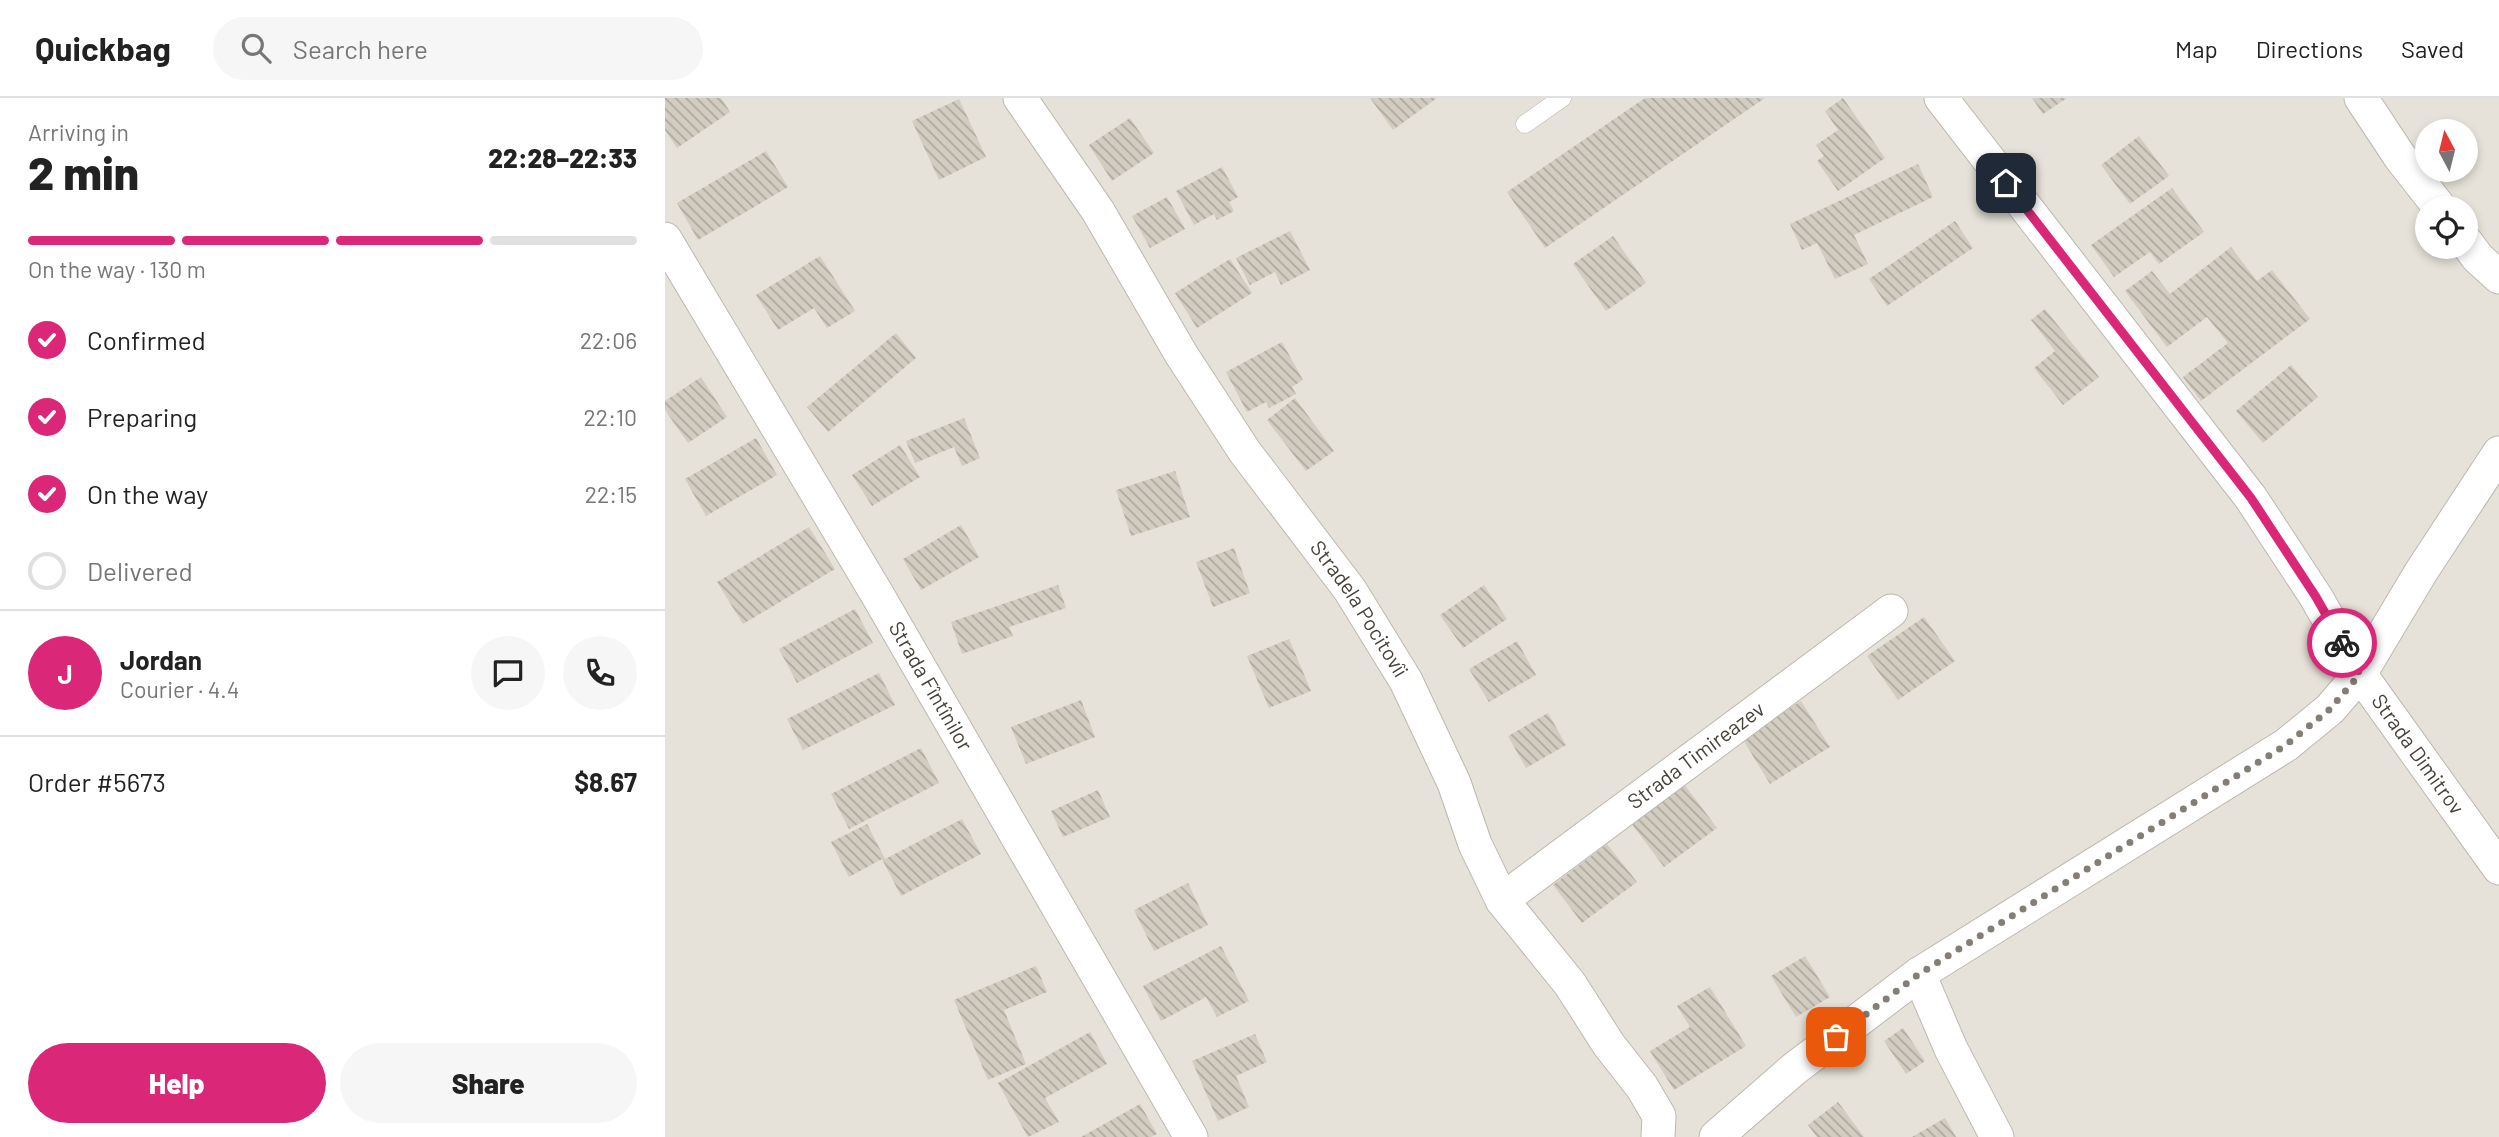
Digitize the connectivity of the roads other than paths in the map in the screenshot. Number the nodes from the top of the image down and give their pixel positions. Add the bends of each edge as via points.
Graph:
1 (1020, 98) edge
2 (1562, 98) edge
3 (1941, 98) edge
4 (2361, 98) edge
5 (1525, 124) dead end
6 (2431, 196) edge
7 (665, 239) edge
8 (2478, 258) edge
9 (2499, 277) edge
10 (2499, 453) edge
11 (1891, 611) dead end
12 (2360, 674) junction
13 (2499, 868) edge
14 (1501, 900) junction
15 (1919, 974) junction
16 (1191, 1137) edge
17 (1658, 1137) edge
18 (1716, 1137) edge
19 (1997, 1137) edge

1 - 14 street, Stradela Pocitovîi via 1098,211 1181,354 1245,452 1350,590 1406,681
2 - 5 lane
3 - 12 street, Strada Dimitrov via 2251,498
4 - 6 street
7 - 16 street, Strada Fîntînilor via 877,594
8 - 9 street
10 - 12 street
11 - 14 street, Strada Timireazev
12 - 13 street, Strada Dimitrov
12 - 15 street via 2330,709 2286,745
14 - 17 street, Stradela Pocitovîi via 1570,984 1642,1087 1659,1116
15 - 18 street via 1794,1069
15 - 19 street via 1951,1049

